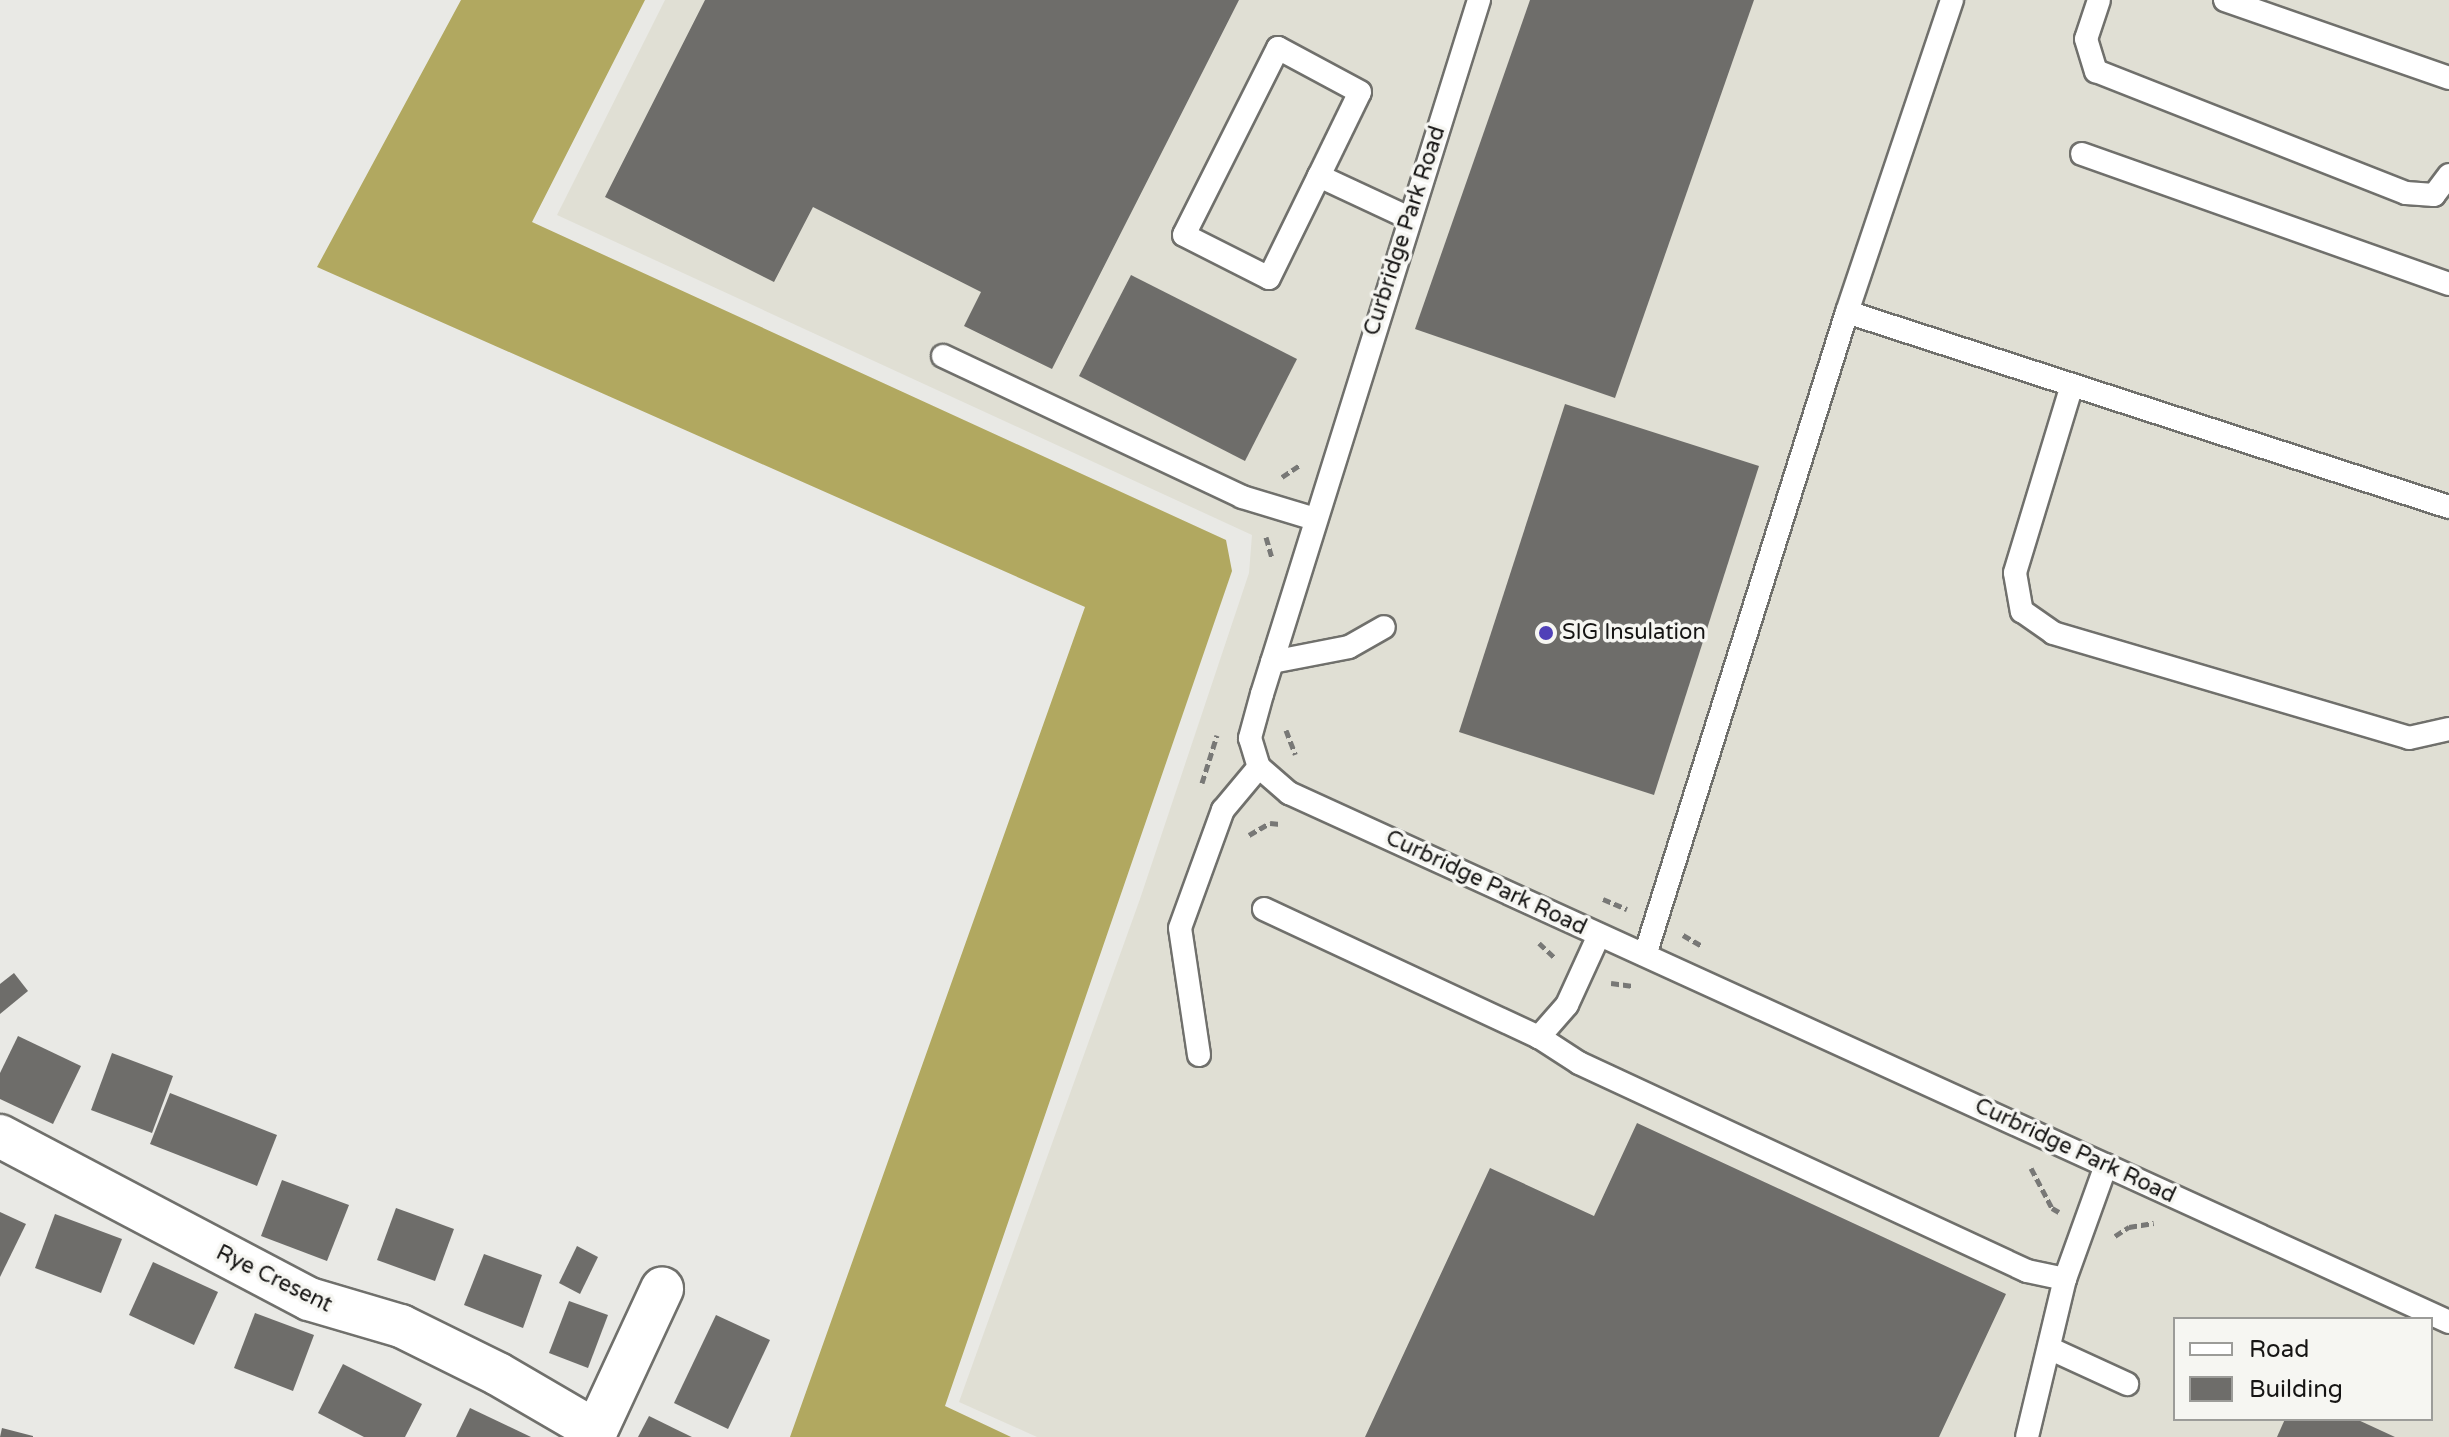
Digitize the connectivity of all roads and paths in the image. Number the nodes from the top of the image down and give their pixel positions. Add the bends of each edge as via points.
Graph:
1 (1479, 0) edge
2 (1952, 0) edge
3 (2099, 0) edge
4 (2225, 0) edge
5 (2449, 78) edge
6 (2082, 154) dead end
7 (2449, 175) edge
8 (1319, 176) junction
9 (1409, 218) junction
10 (2449, 284) edge
11 (1847, 312) junction
12 (943, 356) dead end
13 (2072, 385) junction
14 (1308, 454) dead end
15 (1274, 481) dead end
16 (2449, 507) edge
17 (1315, 519) junction
18 (1258, 525) dead end
19 (1269, 571) dead end
20 (1384, 627) dead end
21 (1272, 662) junction
22 (1262, 694) junction
23 (1220, 727) dead end
24 (2449, 729) edge
25 (1304, 762) dead end
26 (1259, 767) junction
27 (1197, 799) dead end
28 (1293, 826) dead end
29 (1242, 841) dead end
30 (1264, 909) dead end
31 (1599, 935) junction
32 (1645, 955) junction
33 (1539, 1037) junction
34 (1199, 1055) dead end
35 (0, 1136) edge
36 (2106, 1165) junction
37 (2065, 1279) junction
38 (662, 1289) dead end
39 (2449, 1322) edge
40 (2051, 1349) junction
41 (2127, 1384) dead end
42 (595, 1434) edge
43 (2027, 1437) edge

1 - 9 lane, Curbridge Park Road
2 - 11 lane
3 - 7 lane via 2086,39 2096,71 2406,193 2434,195
4 - 5 lane
6 - 10 lane
8 - 8 lane via 1269,278 1184,235 1278,48 1360,92
8 - 9 lane
9 - 17 lane, Curbridge Park Road
11 - 13 lane
11 - 32 lane
12 - 17 lane via 1242,497
13 - 16 lane
13 - 24 lane via 2015,573 2022,611 2053,633 2409,738
14 - 15 path via 1296,470
17 - 21 lane, Curbridge Park Road
18 - 19 path via 1272,558
20 - 21 lane via 1349,647
21 - 22 lane, Curbridge Park Road
22 - 25 path via 1292,704 1286,729 1293,753
22 - 26 lane, Curbridge Park Road via 1250,738
23 - 27 path
26 - 31 lane, Curbridge Park Road via 1289,793
26 - 34 lane via 1223,810 1180,928
28 - 29 path via 1270,823
30 - 33 lane
31 - 32 lane, Curbridge Park Road
31 - 33 lane via 1567,1005
32 - 36 lane, Curbridge Park Road
33 - 37 lane via 1579,1063 2027,1271
35 - 42 street, Rye Cresent via 309,1299 401,1326
36 - 37 lane
36 - 39 lane, Curbridge Park Road
37 - 40 lane
38 - 42 street, Rye Cresent
40 - 41 lane
40 - 43 lane

